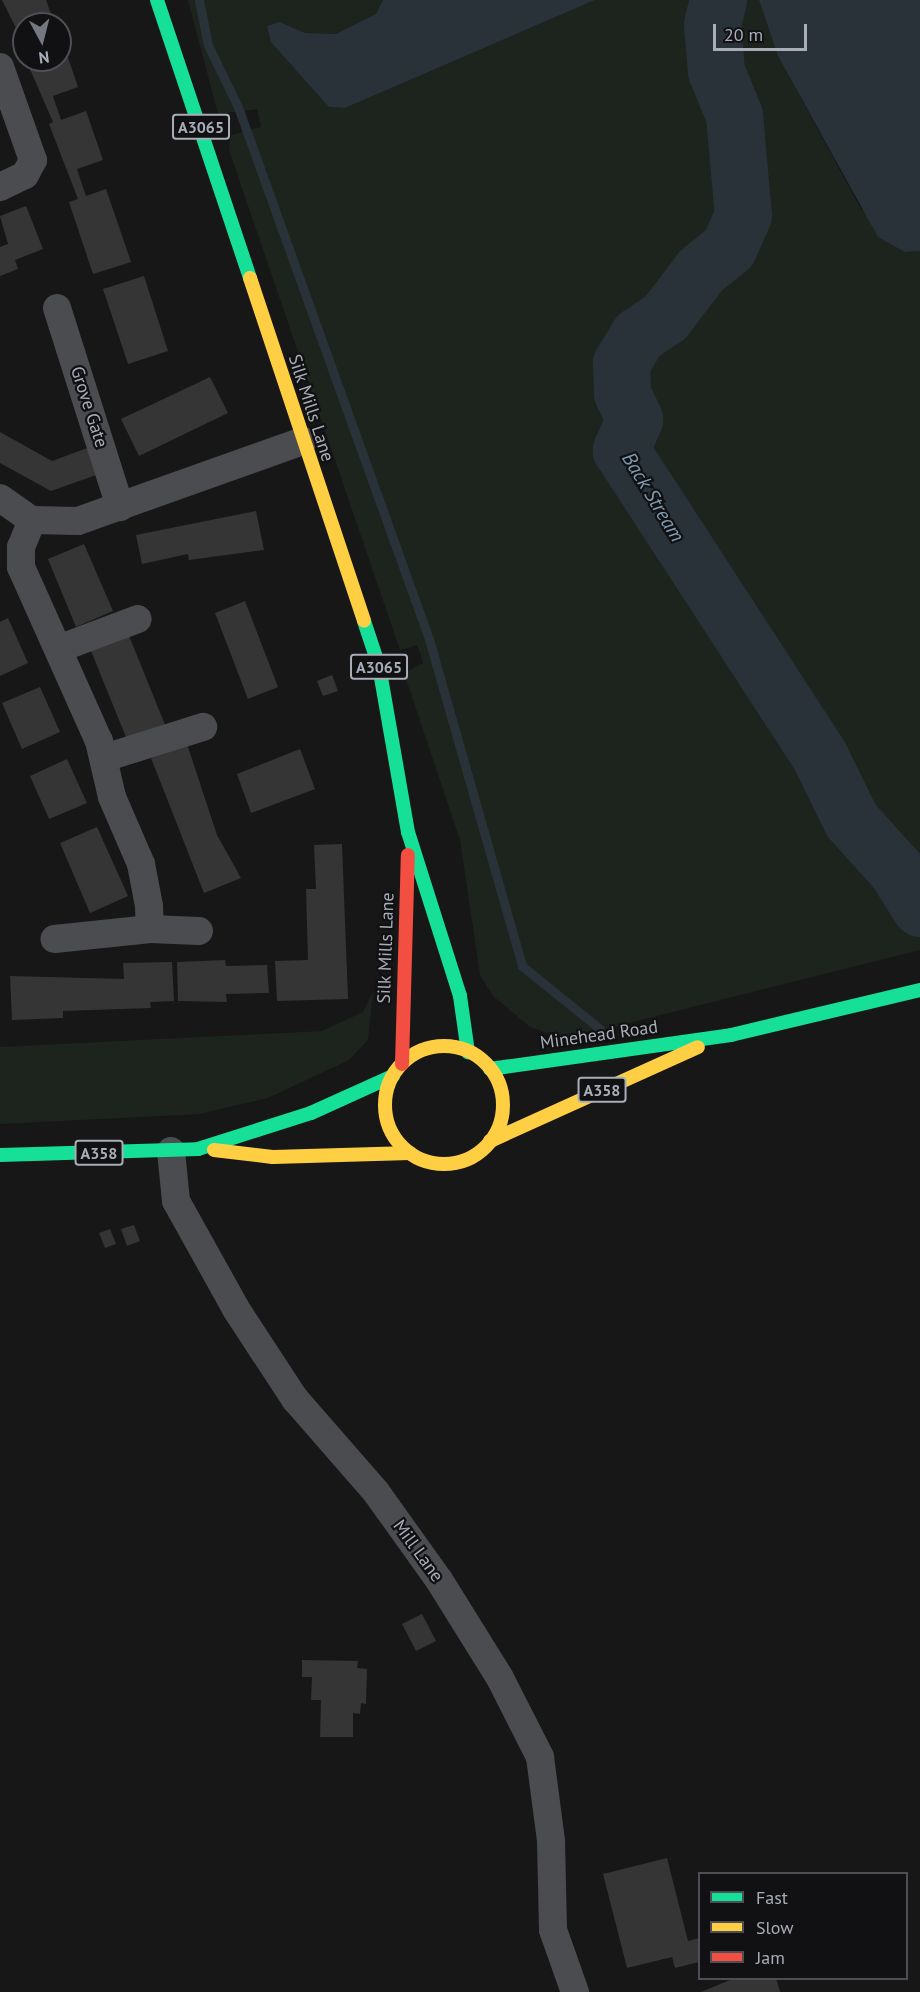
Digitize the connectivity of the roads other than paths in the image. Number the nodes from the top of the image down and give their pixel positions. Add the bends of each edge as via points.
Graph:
1 (157, 0) edge
2 (0, 67) edge
3 (0, 187) edge
4 (57, 308) dead end
5 (303, 441) junction
6 (0, 498) edge
7 (120, 507) junction
8 (32, 520) junction
9 (138, 619) dead end
10 (58, 649) junction
11 (203, 727) dead end
12 (104, 758) junction
13 (408, 832) junction
14 (150, 928) junction
15 (200, 931) dead end
16 (55, 939) dead end
17 (920, 990) edge
18 (713, 1038) junction
19 (468, 1052) junction
20 (402, 1064) junction
21 (490, 1069) junction
22 (393, 1076) junction
23 (490, 1142) junction
24 (185, 1150) junction
25 (410, 1154) junction
26 (0, 1155) edge
27 (575, 1992) edge

1 - 5 main road, Silk Mills Lane / A3065
2 - 3 street via 33,160 25,175
4 - 7 street, Grove Gate
5 - 7 street
5 - 13 main road, Silk Mills Lane / A3065 via 379,666
6 - 8 street
7 - 8 street via 62,523
8 - 10 street via 21,546 21,567
9 - 10 street
10 - 12 street
11 - 12 street
12 - 14 street via 112,797 141,864
13 - 19 main road, Silk Mills Lane / A3065 via 460,996
13 - 20 main road, Silk Mills Lane / A3065
14 - 15 street
14 - 16 street
17 - 18 main road, Minehead Road / A358
18 - 21 main road, Minehead Road / A358
18 - 23 main road, Minehead Road / A358 via 663,1066
19 - 20 main road, A358 via 433,1047
19 - 21 main road, A358
20 - 22 main road, A358
21 - 23 main road via 502,1105
22 - 24 main road, A358 via 311,1113
22 - 25 main road, A358 via 386,1118 394,1138
23 - 25 main road, A358 via 452,1164
24 - 25 main road, A358 via 273,1157
24 - 26 main road, A358
24 - 27 street, Mill Lane via 171,1178 182,1216 295,1399 376,1492 439,1580 500,1678 540,1757 551,1842 553,1930

